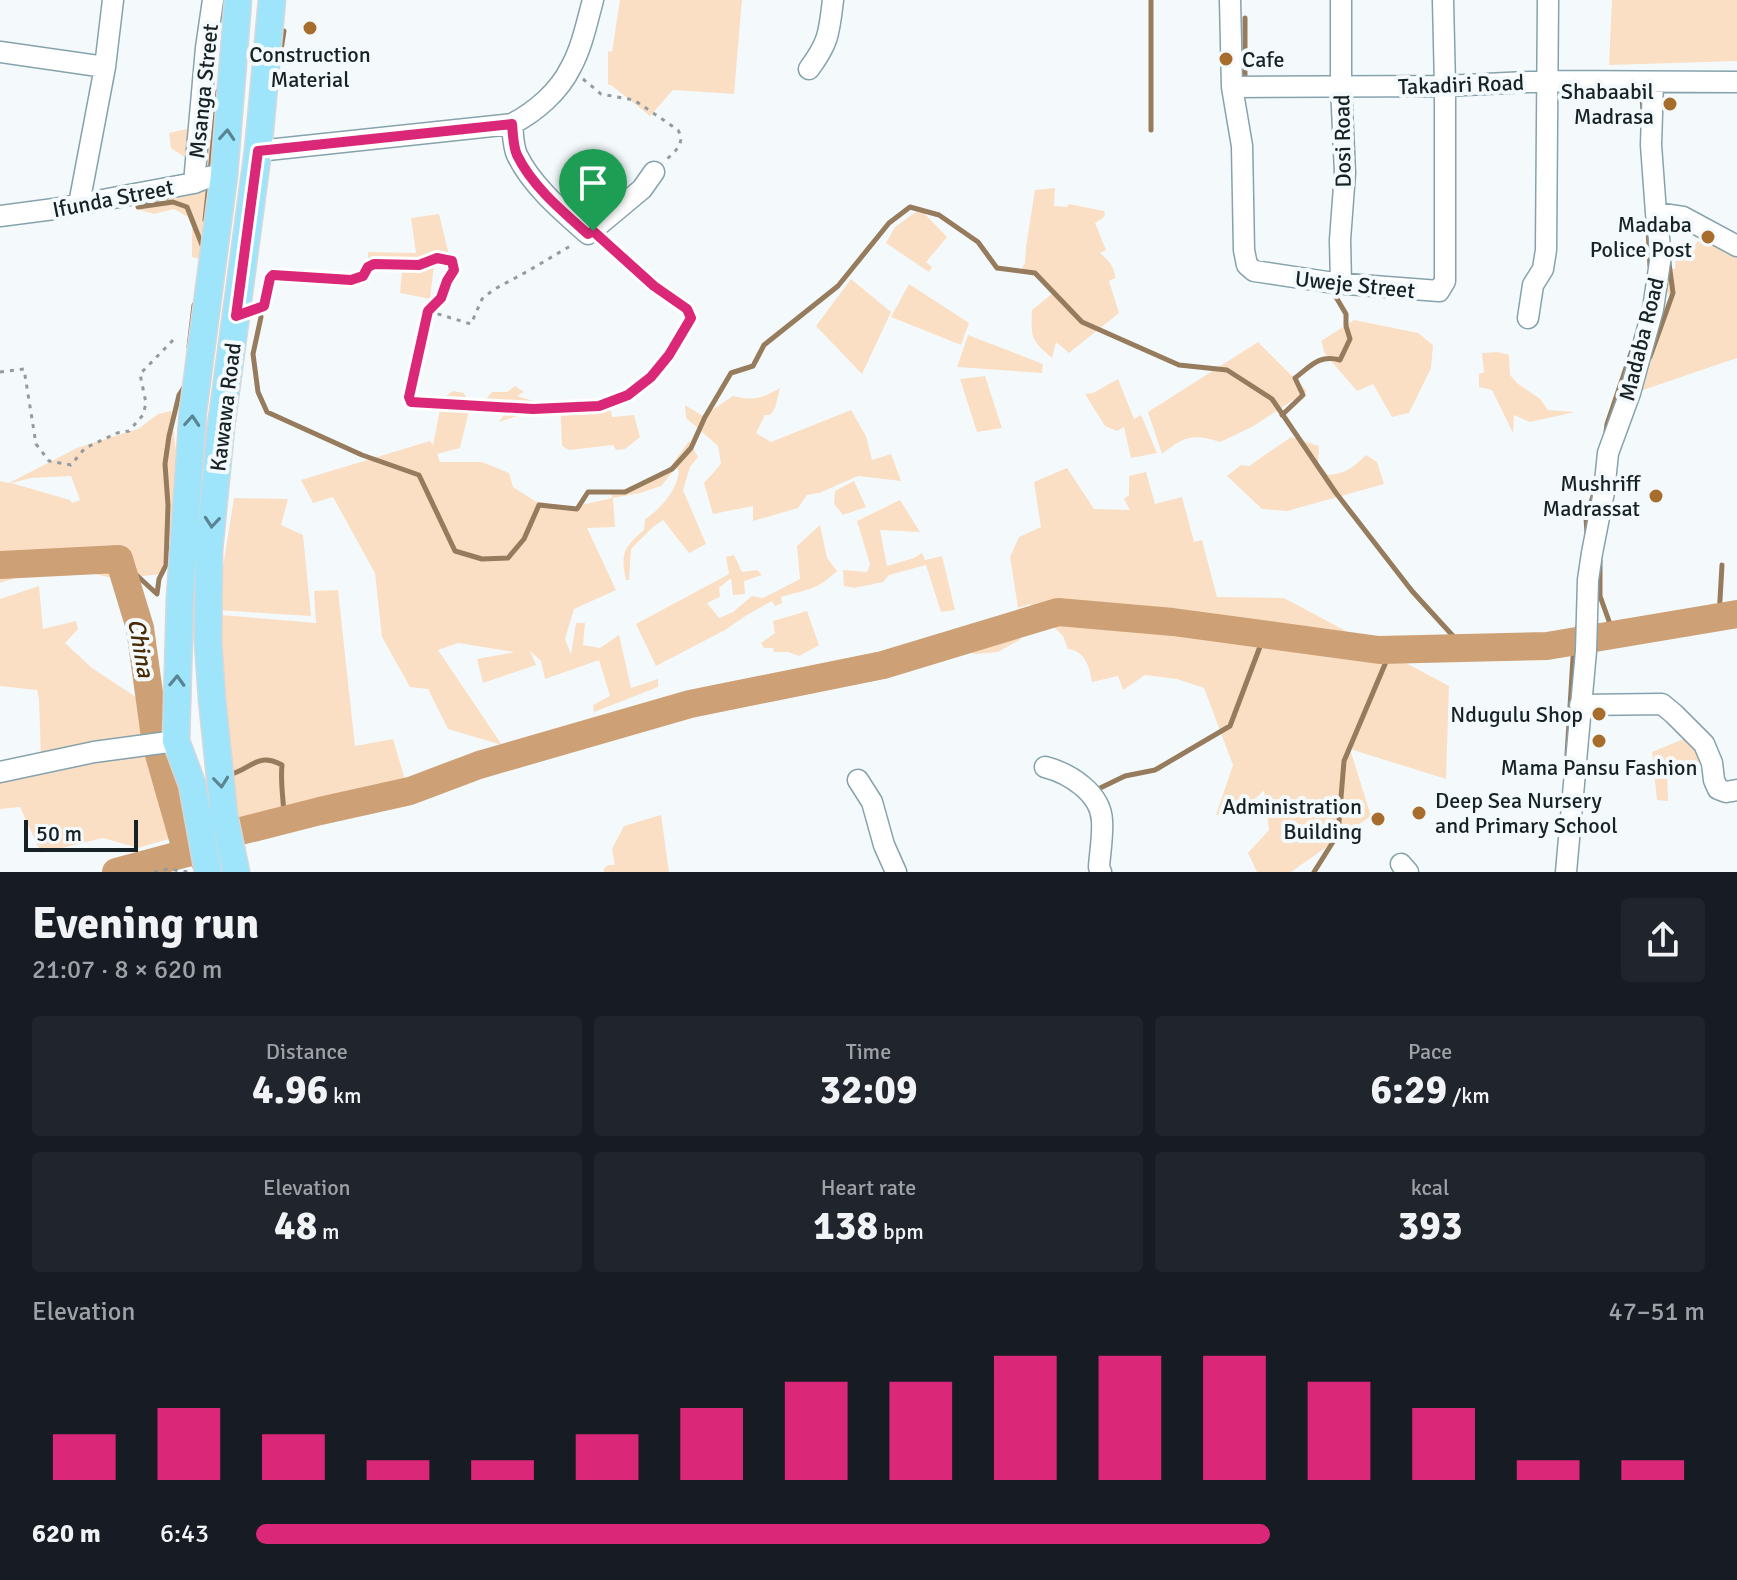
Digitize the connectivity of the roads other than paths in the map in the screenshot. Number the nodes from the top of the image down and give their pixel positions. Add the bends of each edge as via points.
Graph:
1 (113, 0) edge
2 (213, 0) edge
3 (238, 0) edge
4 (272, 0) edge
5 (593, 0) edge
6 (833, 0) edge
7 (1230, 0) edge
8 (1341, 0) edge
9 (1443, 0) edge
10 (1548, 0) edge
11 (0, 52) edge
12 (105, 67) junction
13 (809, 69) dead end
14 (1548, 81) junction
15 (1653, 82) junction
16 (1736, 84) edge
17 (1341, 86) junction
18 (1445, 86) junction
19 (1232, 87) junction
20 (512, 124) junction
21 (258, 151) junction
22 (654, 172) road end
23 (224, 175) junction
24 (194, 183) junction
25 (79, 204) junction
26 (1656, 213) junction
27 (0, 216) edge
28 (1737, 246) edge
29 (1341, 283) junction
30 (1528, 318) dead end
31 (1580, 705) junction
32 (176, 741) junction
33 (1045, 767) dead end
34 (0, 772) edge
35 (858, 780) dead end
36 (1737, 790) edge
37 (211, 813) junction
38 (235, 865) edge
39 (202, 869) edge
40 (896, 872) edge
41 (1101, 872) edge
42 (1566, 872) edge

1 - 12 street
2 - 24 street, Msanga Street
23 -> 3 main road, Kawawa Road
4 - 21 main road, Kawawa Road
5 - 20 street via 571,70 531,114
6 - 13 street via 829,33
7 - 19 street
8 - 17 street, Dosi Road
9 - 18 street
10 - 14 street
11 - 12 street
12 - 25 street
14 - 15 street, Takadiri Road
14 - 18 street, Takadiri Road
14 - 30 street via 1546,250
15 - 16 street, Takadiri Road
15 - 26 street, Madaba Road
17 - 18 street, Takadiri Road
17 - 19 street, Takadiri Road
17 - 29 street, Dosi Road
18 - 29 street, Uweje Street via 1445,281 1439,291
19 - 29 street, Uweje Street via 1242,146 1247,265 1254,271
20 - 21 street
20 - 22 street via 516,152 531,177 590,233 642,189
21 -> 37 main road, Kawawa Road via 209,550
23 - 24 street, Ifunda Street
32 -> 23 main road, Kawawa Road via 193,411
24 - 25 street, Ifunda Street
25 - 27 street, Ifunda Street
26 - 28 street via 1683,217
26 - 31 street, Madaba Road via 1661,255 1630,393 1608,453 1588,593
31 - 36 street via 1662,704 1704,744 1718,789
31 - 42 street, Madaba Road
32 - 34 street
32 - 37 main road, Kawawa Road via 192,784
33 - 41 street via 1073,778 1095,798 1103,819
35 - 40 street via 872,802
37 - 38 main road
37 - 39 main road

